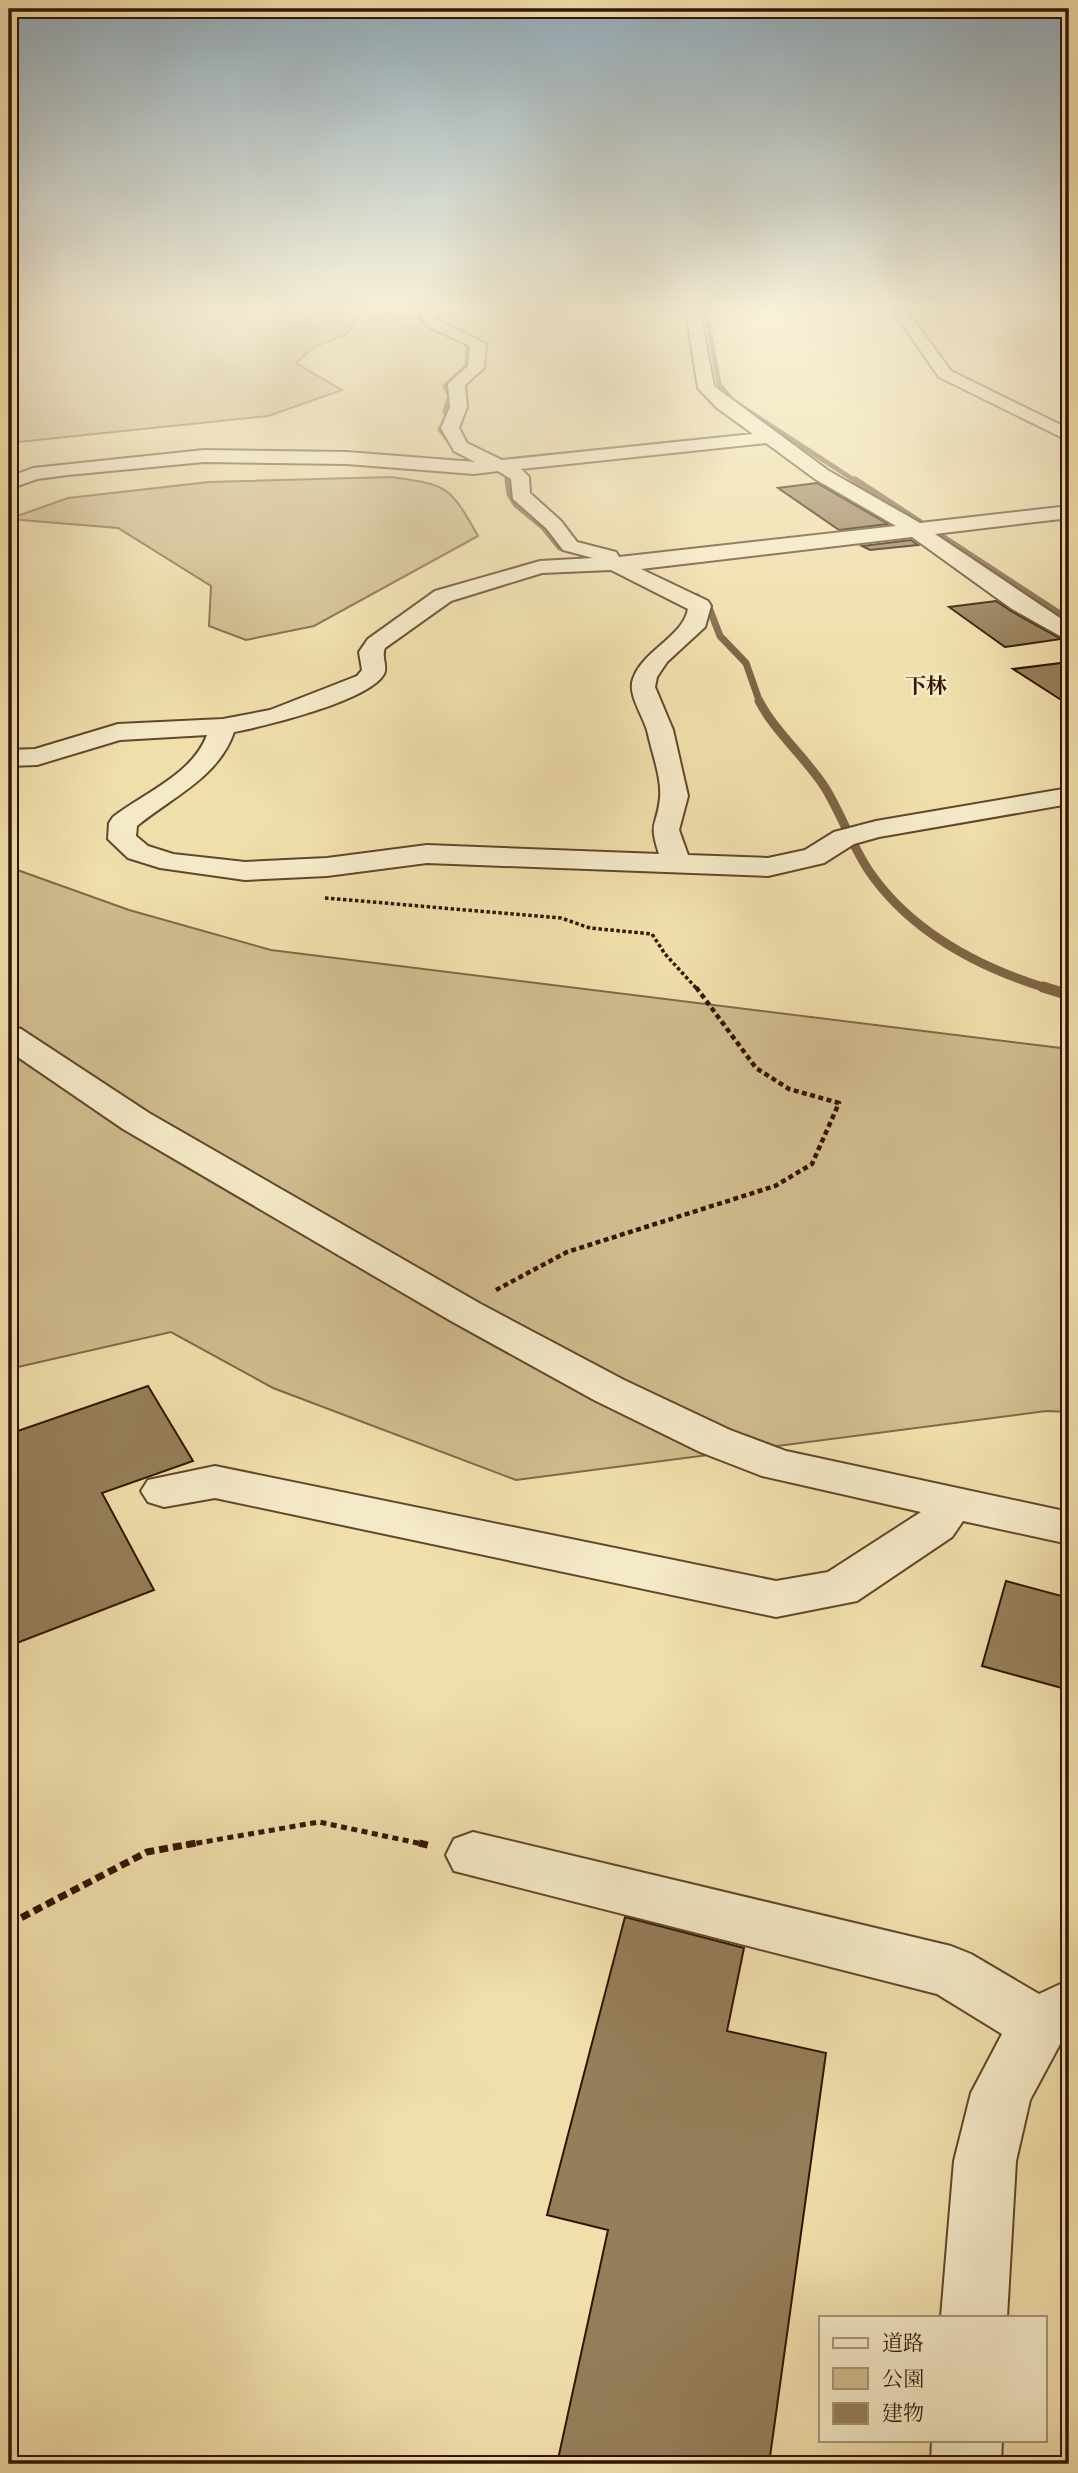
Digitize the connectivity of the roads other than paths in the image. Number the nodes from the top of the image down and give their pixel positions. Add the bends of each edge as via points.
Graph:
1 (450, 427) edge
2 (757, 427) edge
3 (1052, 427) edge
4 (1069, 436) edge
5 (771, 437) junction
6 (489, 466) junction
7 (9, 483) edge
8 (1069, 512) edge
9 (924, 528) junction
10 (625, 564) junction
11 (1069, 635) edge
12 (223, 727) junction
13 (9, 758) edge
14 (1069, 796) edge
15 (676, 862) junction
16 (9, 1036) edge
17 (164, 1491) dead end
18 (951, 1503) junction
19 (1069, 1528) edge
20 (473, 1855) road end
21 (1054, 2016) edge
22 (974, 2316) edge
23 (967, 2442) edge
24 (966, 2464) edge

1 - 6 street via 460,447
2 - 5 street
3 - 4 street
5 - 6 street
5 - 9 street via 822,475
6 - 7 street via 204,456 68,469
6 - 10 street via 520,477 520,495 570,546
8 - 9 street
9 - 10 street
9 - 11 street via 1020,604
10 - 12 street via 540,567 456,590 376,644 371,652 374,671 366,681 277,716
10 - 15 street via 700,606 697,622 659,657 643,687 660,730 674,796 665,830
12 - 13 street via 117,732 37,757
12 - 15 street via 219,746 189,776 123,823 122,839 138,852 170,862 245,872 427,854 565,862
14 - 15 street via 876,829 814,857 768,867
16 - 18 street via 136,1121 609,1390 715,1441 778,1465
17 - 18 street via 215,1482 776,1599 839,1588 936,1525
18 - 19 street
20 - 21 street via 951,1972
21 - 22 street via 1001,2093 985,2161
23 - 24 street

